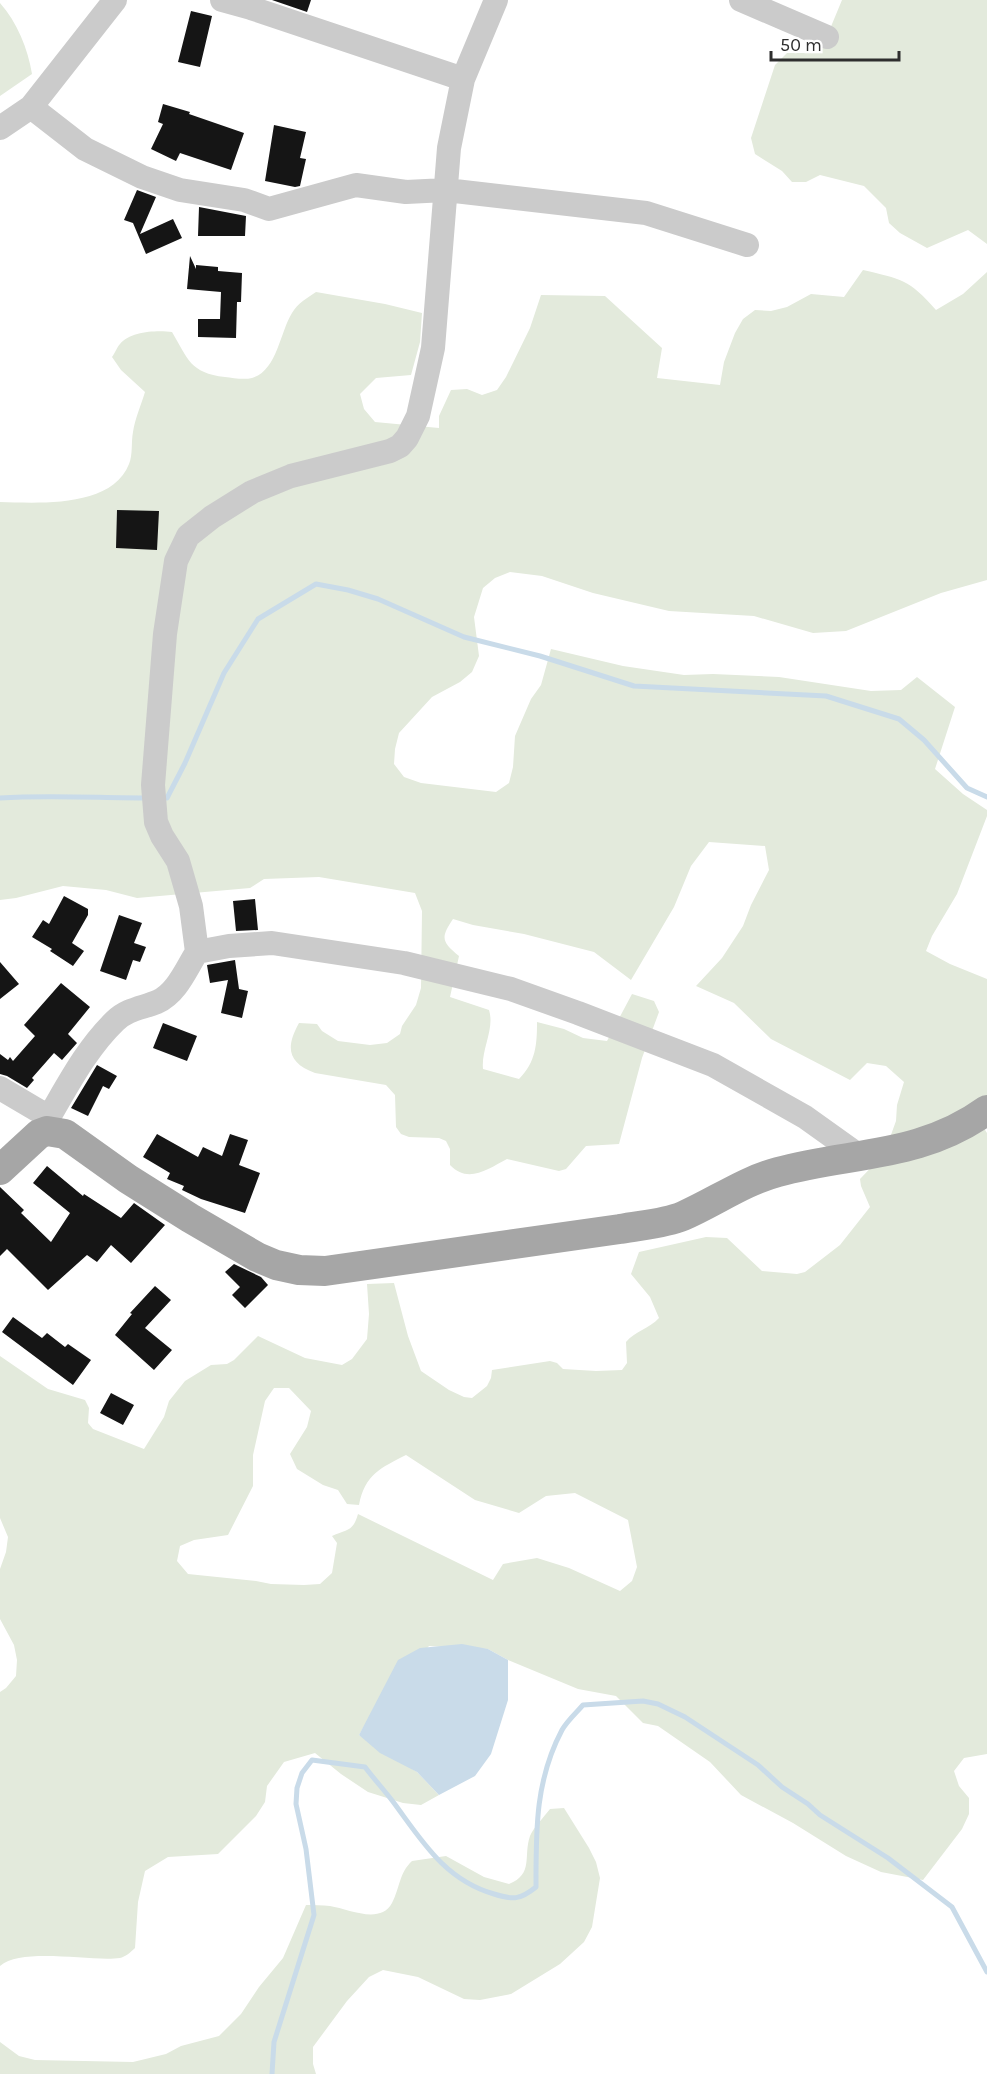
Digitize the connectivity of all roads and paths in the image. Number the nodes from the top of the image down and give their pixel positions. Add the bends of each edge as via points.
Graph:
1 (115, 0) edge
2 (222, 0) edge
3 (496, 0) edge
4 (741, 0) edge
5 (828, 37) dead end
6 (463, 79) junction
7 (31, 108) junction
8 (0, 128) edge
9 (446, 190) junction
10 (747, 245) dead end
11 (197, 952) junction
12 (0, 1088) edge
13 (987, 1110) edge
14 (48, 1124) junction
15 (861, 1157) junction
16 (0, 1170) edge

1 - 7 street
2 - 6 street
3 - 6 street
4 - 5 street
6 - 9 street via 449,148
7 - 8 street
7 - 9 street via 85,149 142,177 180,190 269,208 356,185 406,192
9 - 10 street via 646,213
9 - 11 street via 433,348 418,416 407,438 390,451 291,476 252,492 188,536 176,561 165,634 153,785 156,822 178,861 191,906
11 - 14 street via 174,989 116,1020 84,1056
11 - 15 street via 272,943 404,963 511,989 713,1065 805,1117
12 - 14 street
13 - 15 main road via 925,1142
14 - 15 main road via 128,1179 257,1257 299,1270 325,1271 664,1221 681,1217 758,1178
14 - 16 main road

